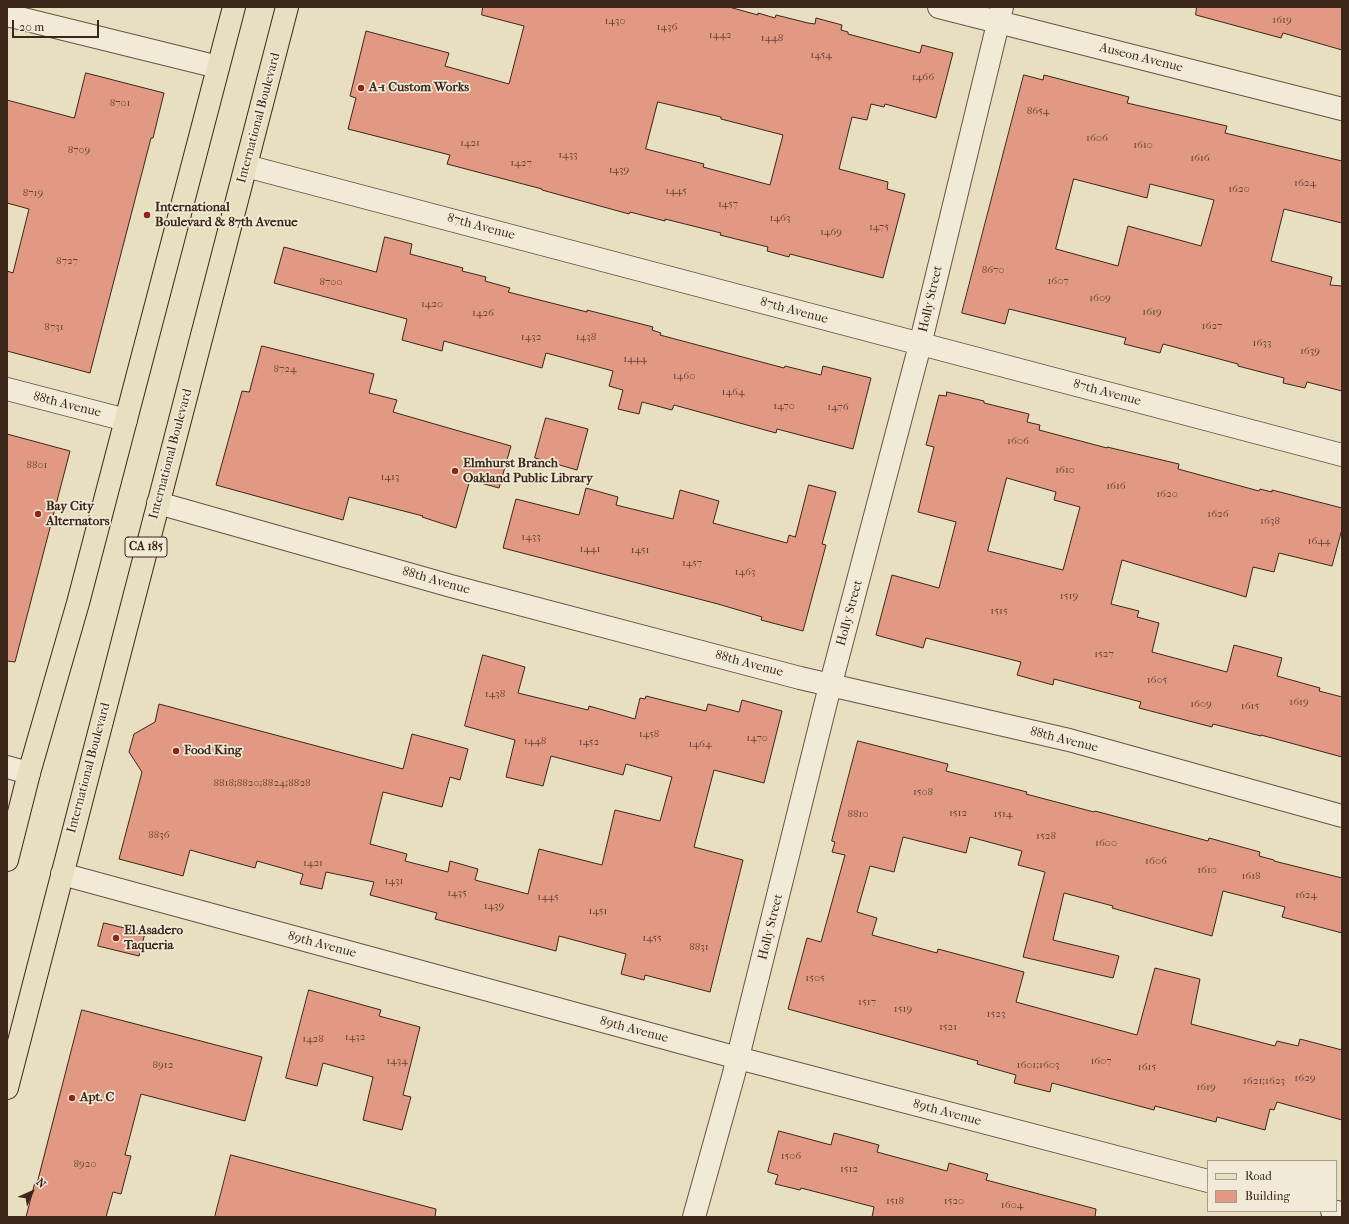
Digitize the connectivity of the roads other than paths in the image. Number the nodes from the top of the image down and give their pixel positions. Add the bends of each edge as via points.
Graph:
1 (234, 7) edge
2 (287, 7) edge
3 (939, 7) edge
4 (7, 15) edge
5 (1000, 15) edge
6 (218, 67) junction
7 (1342, 109) edge
8 (246, 166) junction
9 (920, 345) junction
10 (7, 390) edge
11 (126, 420) junction
12 (1342, 455) edge
13 (158, 504) junction
14 (831, 686) junction
15 (7, 767) edge
16 (30, 772) junction
17 (1342, 816) edge
18 (7, 860) edge
19 (62, 874) junction
20 (738, 1058) junction
21 (7, 1088) edge
22 (1207, 1181) edge
23 (694, 1217) edge

1 - 6 main road
2 - 8 main road, International Boulevard / CA 185
3 - 5 street, Auseon Avenue
4 - 6 street
5 - 7 street, Auseon Avenue
5 - 9 street, Holly Street
6 - 11 main road
8 - 9 street, 87th Avenue
8 - 13 main road, International Boulevard / CA 185
9 - 12 street, 87th Avenue
9 - 14 street, Holly Street
10 - 11 street, 88th Avenue
11 - 16 main road
13 - 14 street, 88th Avenue via 451,586
13 - 19 main road, International Boulevard / CA 185
14 - 17 street, 88th Avenue via 1069,740
14 - 20 street, Holly Street
15 - 16 street
16 - 18 main road
19 - 20 street, 89th Avenue
19 - 21 main road, International Boulevard / CA 185
20 - 22 street, 89th Avenue
20 - 23 street, Holly Street

